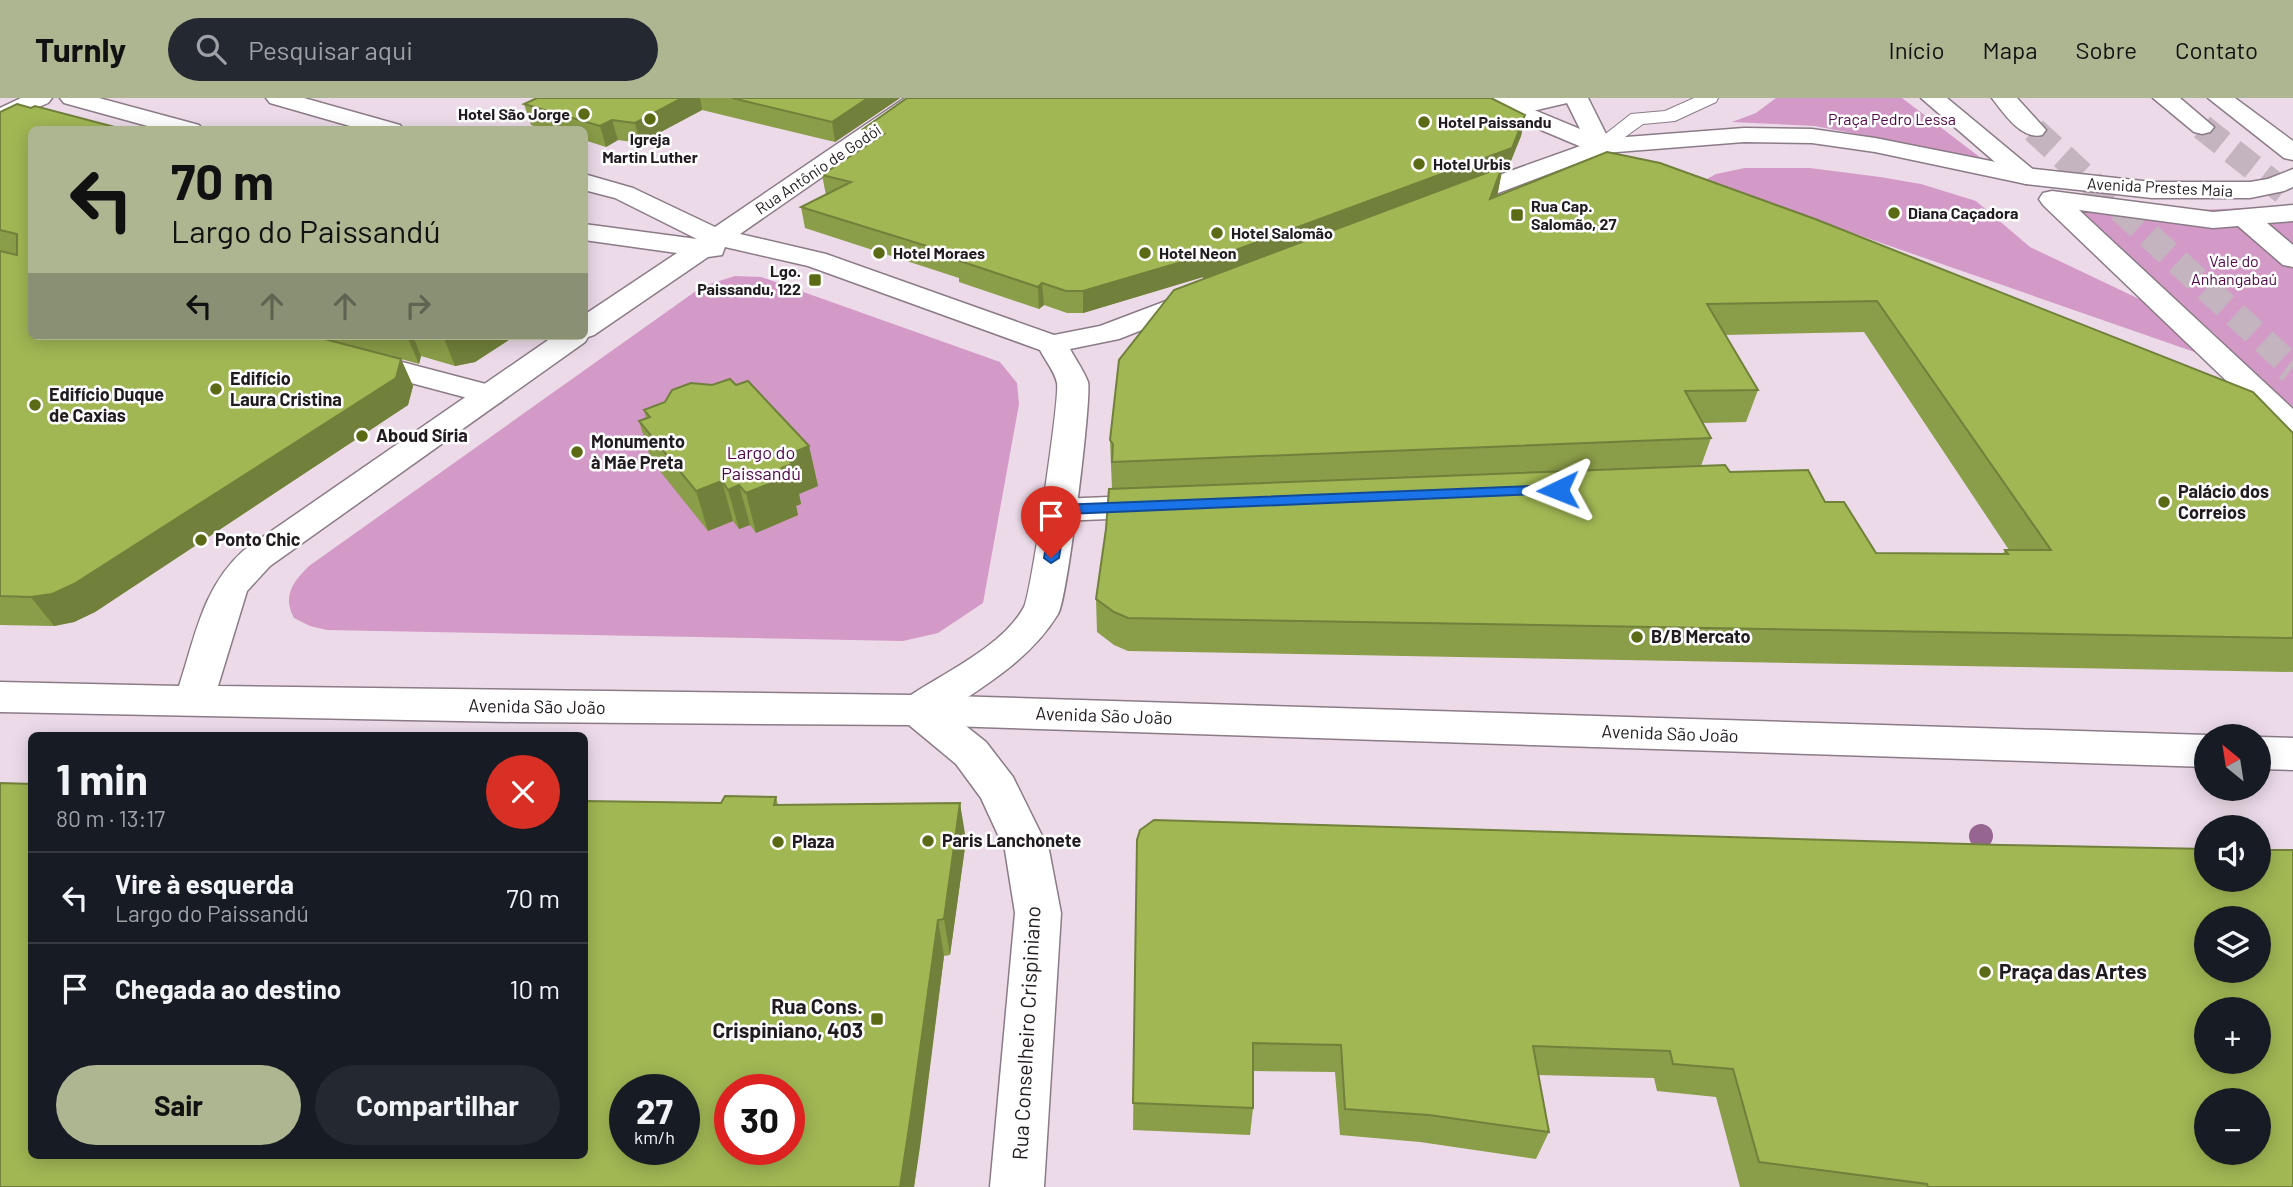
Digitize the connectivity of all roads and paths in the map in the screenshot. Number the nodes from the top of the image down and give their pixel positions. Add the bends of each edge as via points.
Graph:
1 (40, 98) edge
2 (72, 98) edge
3 (278, 98) edge
4 (920, 98) edge
5 (1559, 98) edge
6 (1576, 98) edge
7 (1629, 98) edge
8 (1657, 98) edge
9 (1681, 98) edge
10 (1709, 98) edge
11 (1933, 98) edge
12 (2004, 98) edge
13 (2165, 98) edge
14 (2220, 98) edge
15 (1489, 100) edge
16 (0, 117) edge
17 (1638, 118) junction
18 (176, 126) edge
19 (379, 126) edge
20 (2202, 127) tunnel mouth
21 (2035, 130) tunnel mouth
22 (2293, 153) edge
23 (1616, 160) junction
24 (2026, 176) junction
25 (2293, 177) edge
26 (588, 183) edge
27 (1432, 208) edge
28 (2293, 214) edge
29 (2246, 219) junction
30 (588, 232) edge
31 (708, 243) junction
32 (2293, 259) edge
33 (1224, 288) edge
34 (588, 326) edge
35 (283, 340) edge
36 (568, 340) edge
37 (1052, 344) junction
38 (490, 395) junction
39 (2229, 406) edge
40 (2293, 429) edge
41 (1185, 505) edge
42 (1059, 510) junction
43 (0, 697) edge
44 (194, 700) junction
45 (918, 710) junction
46 (2194, 751) edge
47 (2272, 753) edge
48 (2293, 754) edge
49 (1017, 1187) edge

1 - 16 main road
2 - 18 main road
3 - 19 main road
4 - 31 main road, Rua Antônio de Godói
5 - 15 main road via 1524,106
6 - 23 main road
7 - 17 lane
8 - 17 lane
9 - 17 lane
10 - 17 lane via 1668,117
11 - 24 main road
12 - 21 main road
13 - 20 main road
14 - 22 main road
15 - 23 main road
17 - 23 lane
23 - 24 main road via 1744,135 1812,136
23 - 27 main road
24 - 25 main road, Avenida Prestes Maia via 2218,192 2275,186
26 - 31 main road via 624,193
28 - 29 main road
29 - 32 main road
29 - 40 main road via 2213,220 2052,199
30 - 31 main road
31 - 34 main road
31 - 37 main road via 816,260
33 - 37 main road via 1108,332
35 - 38 main road
36 - 38 main road
37 - 42 main road via 1073,384
38 - 44 main road via 239,575 229,590
39 - 40 main road
41 - 42 main road
42 - 45 main road via 1044,607 995,660
43 - 44 main road, Avenida São João
44 - 45 main road, Avenida São João
45 - 46 main road, Avenida São João
45 - 49 main road, Rua Conselheiro Crispiniano via 971,753 998,789 1027,850 1038,913
47 - 48 main road

